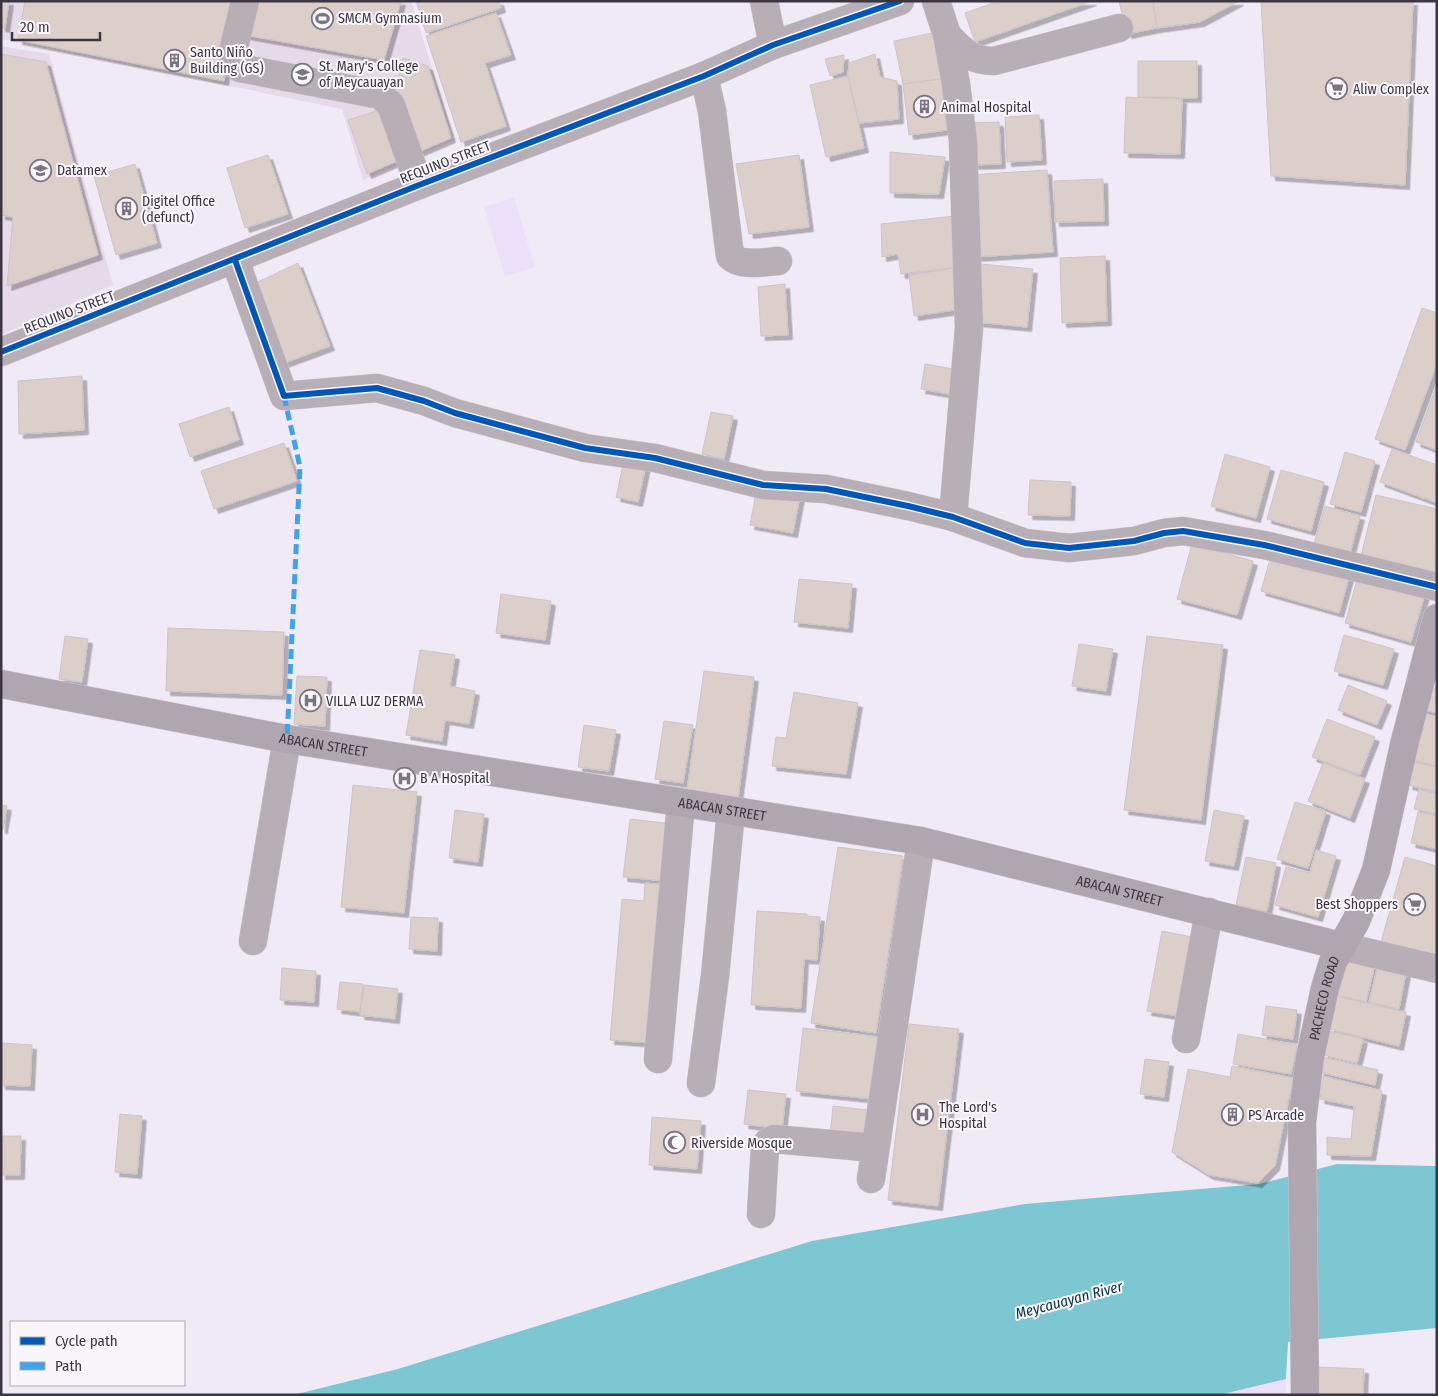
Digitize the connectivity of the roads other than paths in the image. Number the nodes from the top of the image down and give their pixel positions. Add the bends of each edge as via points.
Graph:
1 (245, 1) edge
2 (764, 1) edge
3 (900, 1) edge
4 (936, 1) edge
5 (1119, 28) dead end
6 (947, 35) junction
7 (773, 46) junction
8 (704, 76) junction
9 (418, 185) junction
10 (235, 260) junction
11 (778, 261) dead end
12 (1, 352) edge
13 (953, 517) junction
14 (1437, 587) edge
15 (1437, 618) edge
16 (1, 684) edge
17 (287, 739) junction
18 (681, 802) junction
19 (731, 811) junction
20 (921, 841) junction
21 (1209, 912) junction
22 (253, 941) dead end
23 (1341, 946) junction
24 (1437, 969) edge
25 (1186, 1039) dead end
26 (658, 1059) dead end
27 (701, 1083) dead end
28 (875, 1148) junction
29 (871, 1179) dead end
30 (761, 1214) dead end
31 (1305, 1395) edge

1 - 9 street via 232,56 234,63 240,68 380,95 390,105
2 - 7 street
3 - 7 street, REQUINO STREET
4 - 6 street
5 - 6 street via 994,61 980,61 965,53
6 - 13 street via 963,141 969,328
7 - 8 street, REQUINO STREET
8 - 9 street, REQUINO STREET
8 - 11 street via 712,110 730,256 734,261 743,263
9 - 10 street, REQUINO STREET
10 - 12 street, REQUINO STREET
10 - 13 street via 284,396 377,388 585,448 655,458 763,485 826,489
13 - 14 street via 1025,543 1069,548 1183,531 1264,545
15 - 23 main road, PACHECO ROAD via 1376,870 1356,920
16 - 17 main road, ABACAN STREET
17 - 18 main road, ABACAN STREET
17 - 22 street
18 - 19 main road, ABACAN STREET
18 - 26 street
19 - 20 main road, ABACAN STREET
19 - 27 street
20 - 21 main road, ABACAN STREET
20 - 28 street
21 - 23 main road, ABACAN STREET
21 - 25 street
23 - 24 street, ABACAN STREET
23 - 31 main road, PACHECO ROAD via 1325,988 1304,1092
28 - 29 street
28 - 30 street via 774,1139 768,1142 765,1147

